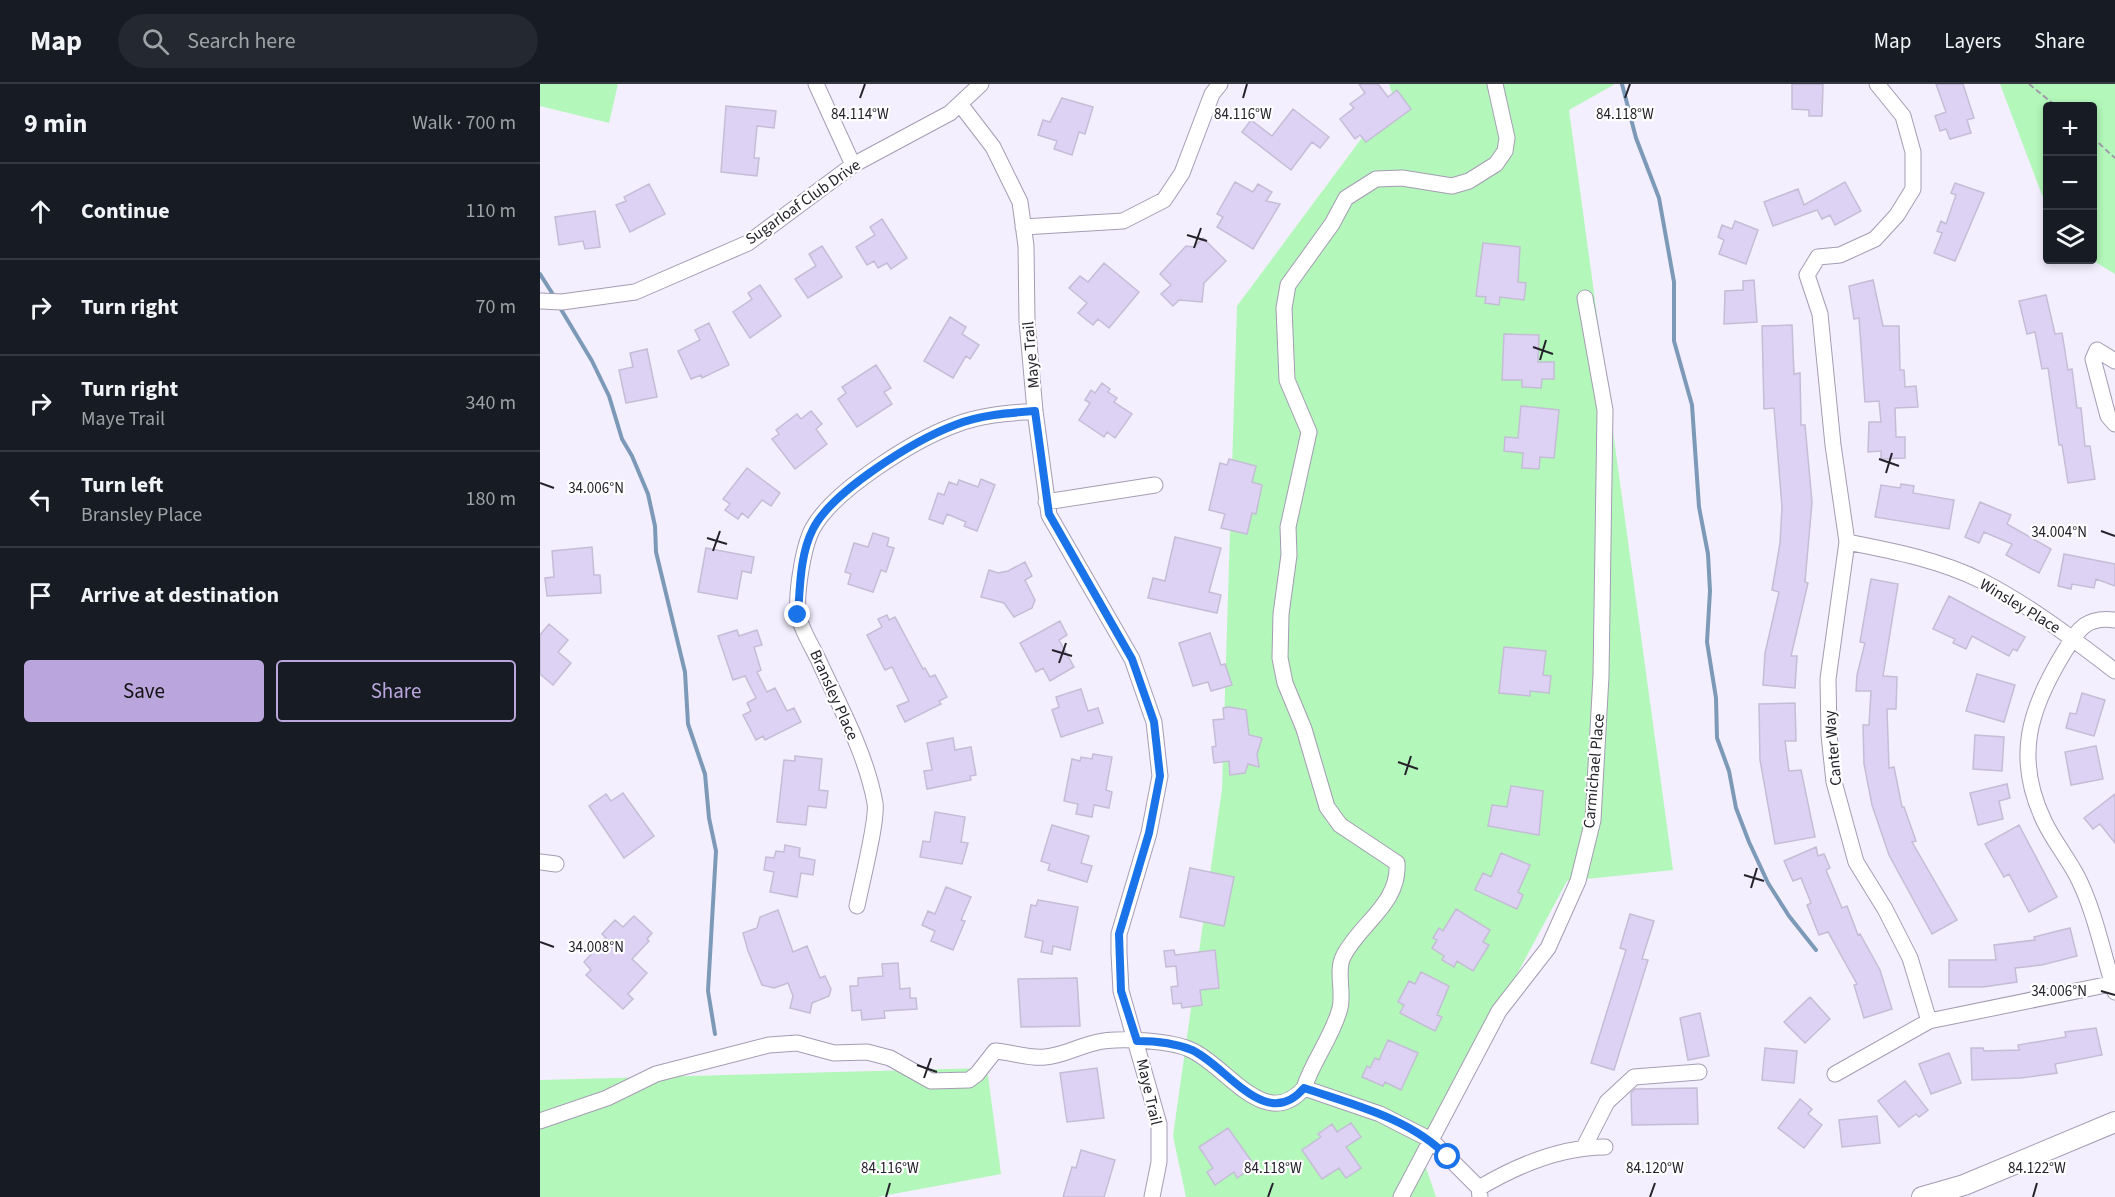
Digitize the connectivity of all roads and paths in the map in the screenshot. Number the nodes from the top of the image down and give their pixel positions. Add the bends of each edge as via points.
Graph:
1 (816, 84) edge
2 (981, 84) edge
3 (1220, 84) edge
4 (1495, 84) edge
5 (1877, 84) edge
6 (2029, 84) edge
7 (2051, 102) edge
8 (960, 104) junction
9 (2097, 142) edge
10 (2115, 158) edge
11 (853, 165) junction
12 (1023, 227) junction
13 (1585, 298) dead end
14 (540, 301) edge
15 (2115, 361) edge
16 (1035, 411) junction
17 (2115, 424) edge
18 (1155, 485) dead end
19 (1047, 502) junction
20 (1847, 542) junction
21 (2115, 620) edge
22 (2073, 639) junction
23 (2115, 671) edge
24 (540, 862) edge
25 (556, 864) dead end
26 (857, 906) dead end
27 (2114, 986) edge
28 (1929, 1021) junction
29 (1137, 1041) junction
30 (1699, 1072) dead end
31 (1835, 1074) dead end
32 (1304, 1088) junction
33 (540, 1121) edge
34 (2115, 1122) edge
35 (1431, 1140) junction
36 (1584, 1147) junction
37 (1605, 1147) dead end
38 (1479, 1193) edge
39 (1152, 1197) edge
40 (1401, 1197) edge
41 (1922, 1197) edge

1 - 11 street
2 - 8 street, Sugarloaf Club Drive
3 - 12 street via 1212,94 1182,173 1164,201 1123,221
4 - 32 street via 1507,138 1505,151 1496,164 1469,181 1452,186 1402,178 1376,179 1346,198 1288,285 1284,308 1287,380 1309,432 1288,527 1289,555 1281,614 1282,666 1328,807 1340,825 1397,863 1398,879 1387,900 1342,958 1343,995 1339,1010
5 - 20 street, Canter Way via 1903,116 1913,152 1913,189 1875,239 1840,255 1818,257 1807,275 1820,314
6 - 7 path
8 - 11 street, Sugarloaf Club Drive
8 - 12 street, Maye Trail via 1008,172 1020,202
9 - 10 path
11 - 14 street, Sugarloaf Club Drive via 748,243 635,292 562,302
12 - 16 street, Maye Trail
13 - 35 street, Carmichael Place via 1605,410 1601,676 1593,820 1578,881 1548,948 1499,1011
15 - 17 street via 2097,350 2092,359 2108,416
16 - 19 street, Maye Trail
16 - 26 street, Bransley Place via 1002,413 955,425 882,464 841,495 813,527 806,545 798,615 851,732 876,806
18 - 19 street
19 - 29 street, Maye Trail via 1049,514 1132,659 1154,722 1160,776 1149,833 1119,934 1121,991
20 - 22 street, Winsley Place via 1912,555 1982,581
20 - 28 street, Canter Way via 1828,679 1834,782 1856,862 1910,958
21 - 22 street via 2099,618 2082,626
22 - 23 street, Winsley Place
22 - 27 street via 2044,685 2028,734 2032,788 2044,821 2077,875
24 - 25 street
27 - 28 street
28 - 31 street
29 - 32 street via 1159,1041 1193,1051 1260,1101 1274,1105 1296,1098
29 - 33 street via 1095,1042 1044,1058 995,1051 969,1080 931,1081 890,1058 867,1052 834,1053 797,1043 769,1045 656,1074 607,1098
29 - 39 street, Maye Trail via 1159,1124 1159,1162
30 - 36 street via 1634,1077 1608,1102
32 - 35 street via 1380,1114
34 - 41 main road via 1964,1185
35 - 38 street
35 - 40 street, Carmichael Place
36 - 37 street
36 - 38 street via 1509,1171

